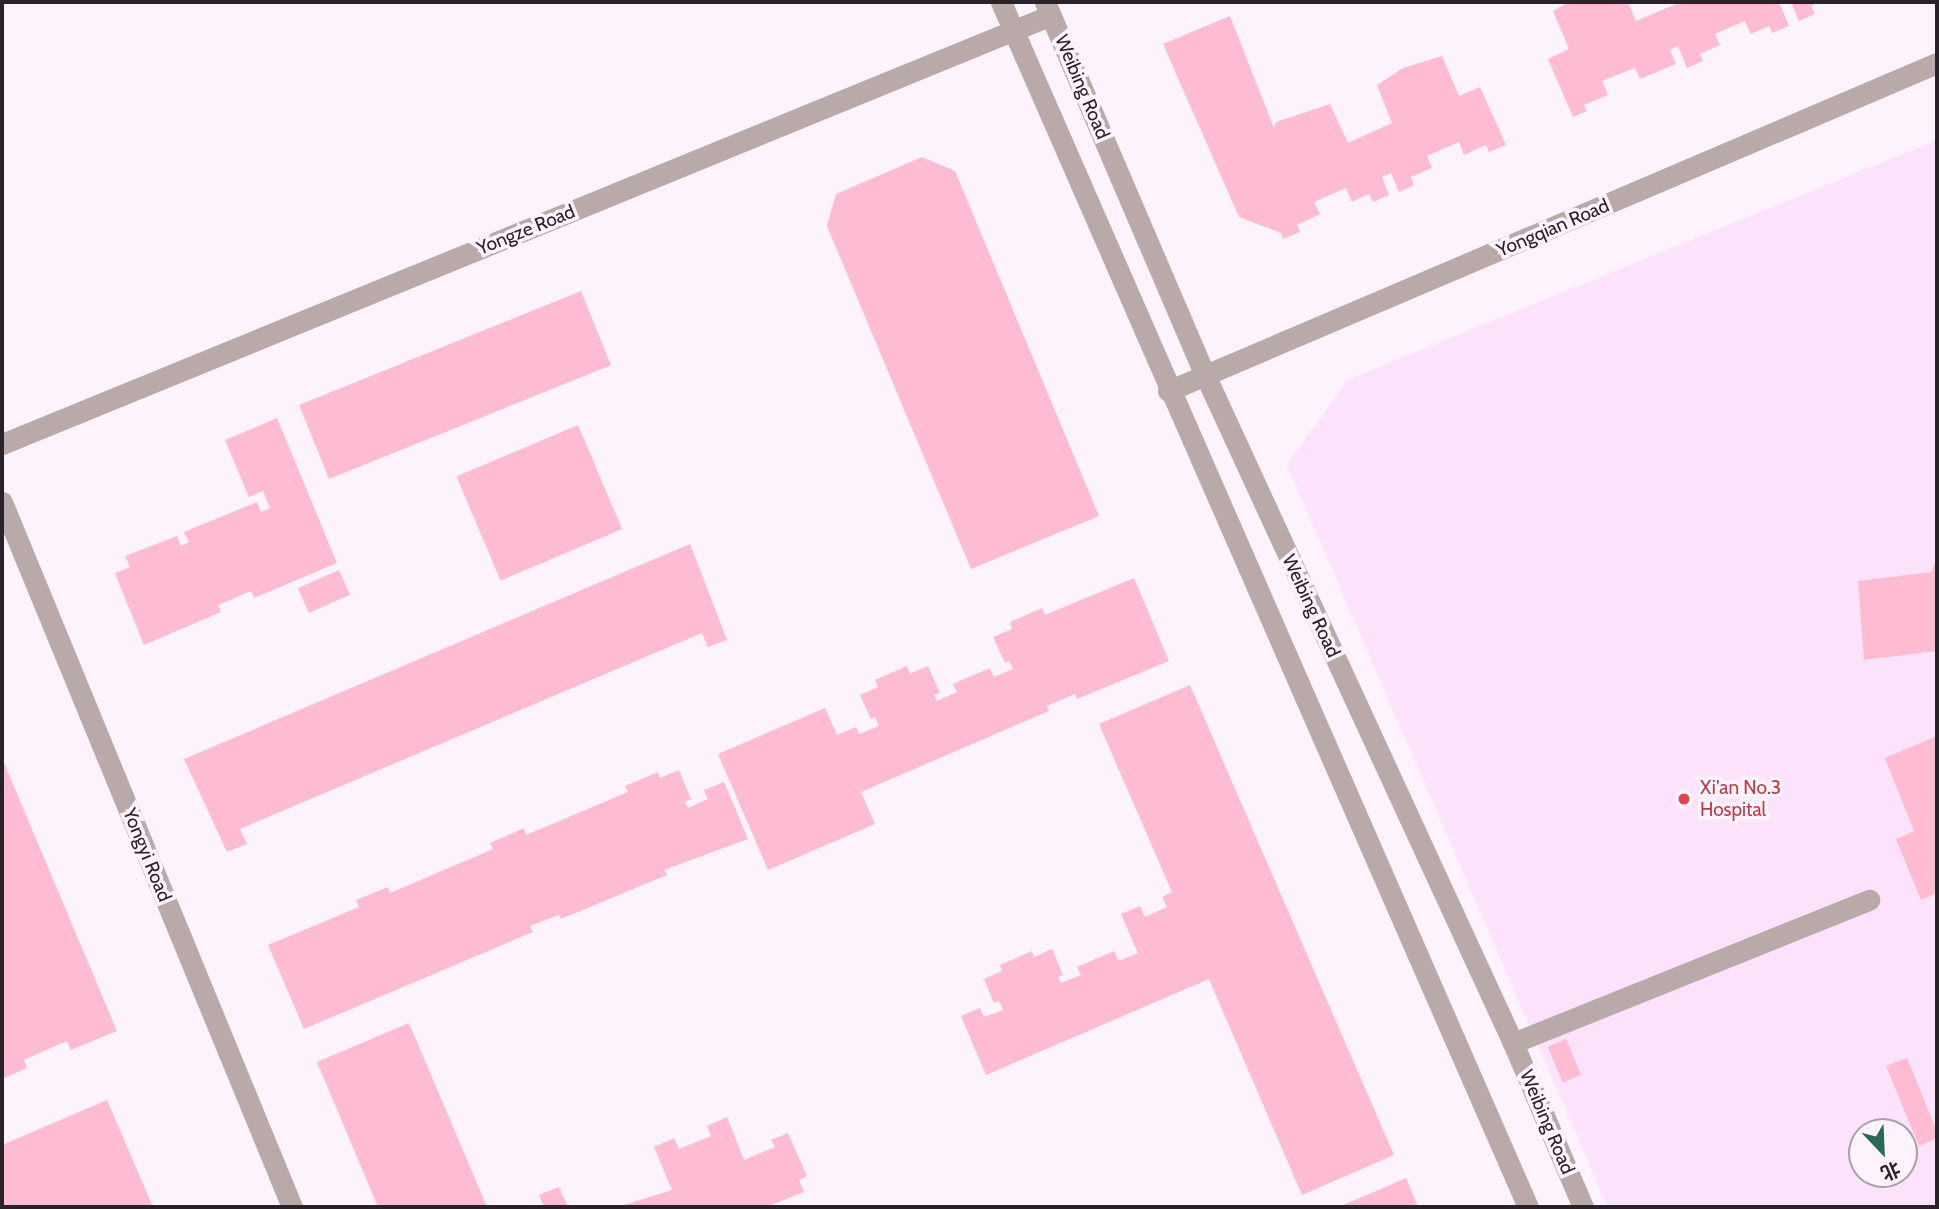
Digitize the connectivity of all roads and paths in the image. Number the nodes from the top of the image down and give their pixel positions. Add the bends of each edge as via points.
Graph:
1 (1000, 2) edge
2 (1048, 8) edge
3 (1013, 31) junction
4 (1937, 63) edge
5 (1206, 377) junction
6 (1168, 391) junction
7 (2, 444) edge
8 (2, 502) edge
9 (1869, 900) dead end
10 (1513, 1043) junction
11 (292, 1207) edge
12 (1528, 1207) edge
13 (1583, 1207) edge

1 - 3 street
2 - 3 street, Yongze Road
2 - 5 street, Weibing Road
3 - 6 street
3 - 7 street, Yongze Road
4 - 5 street, Yongqian Road
5 - 6 street, Yongqian Road
5 - 10 street, Weibing Road
6 - 12 street
8 - 11 street, Yongyi Road
9 - 10 street
10 - 13 street, Weibing Road

